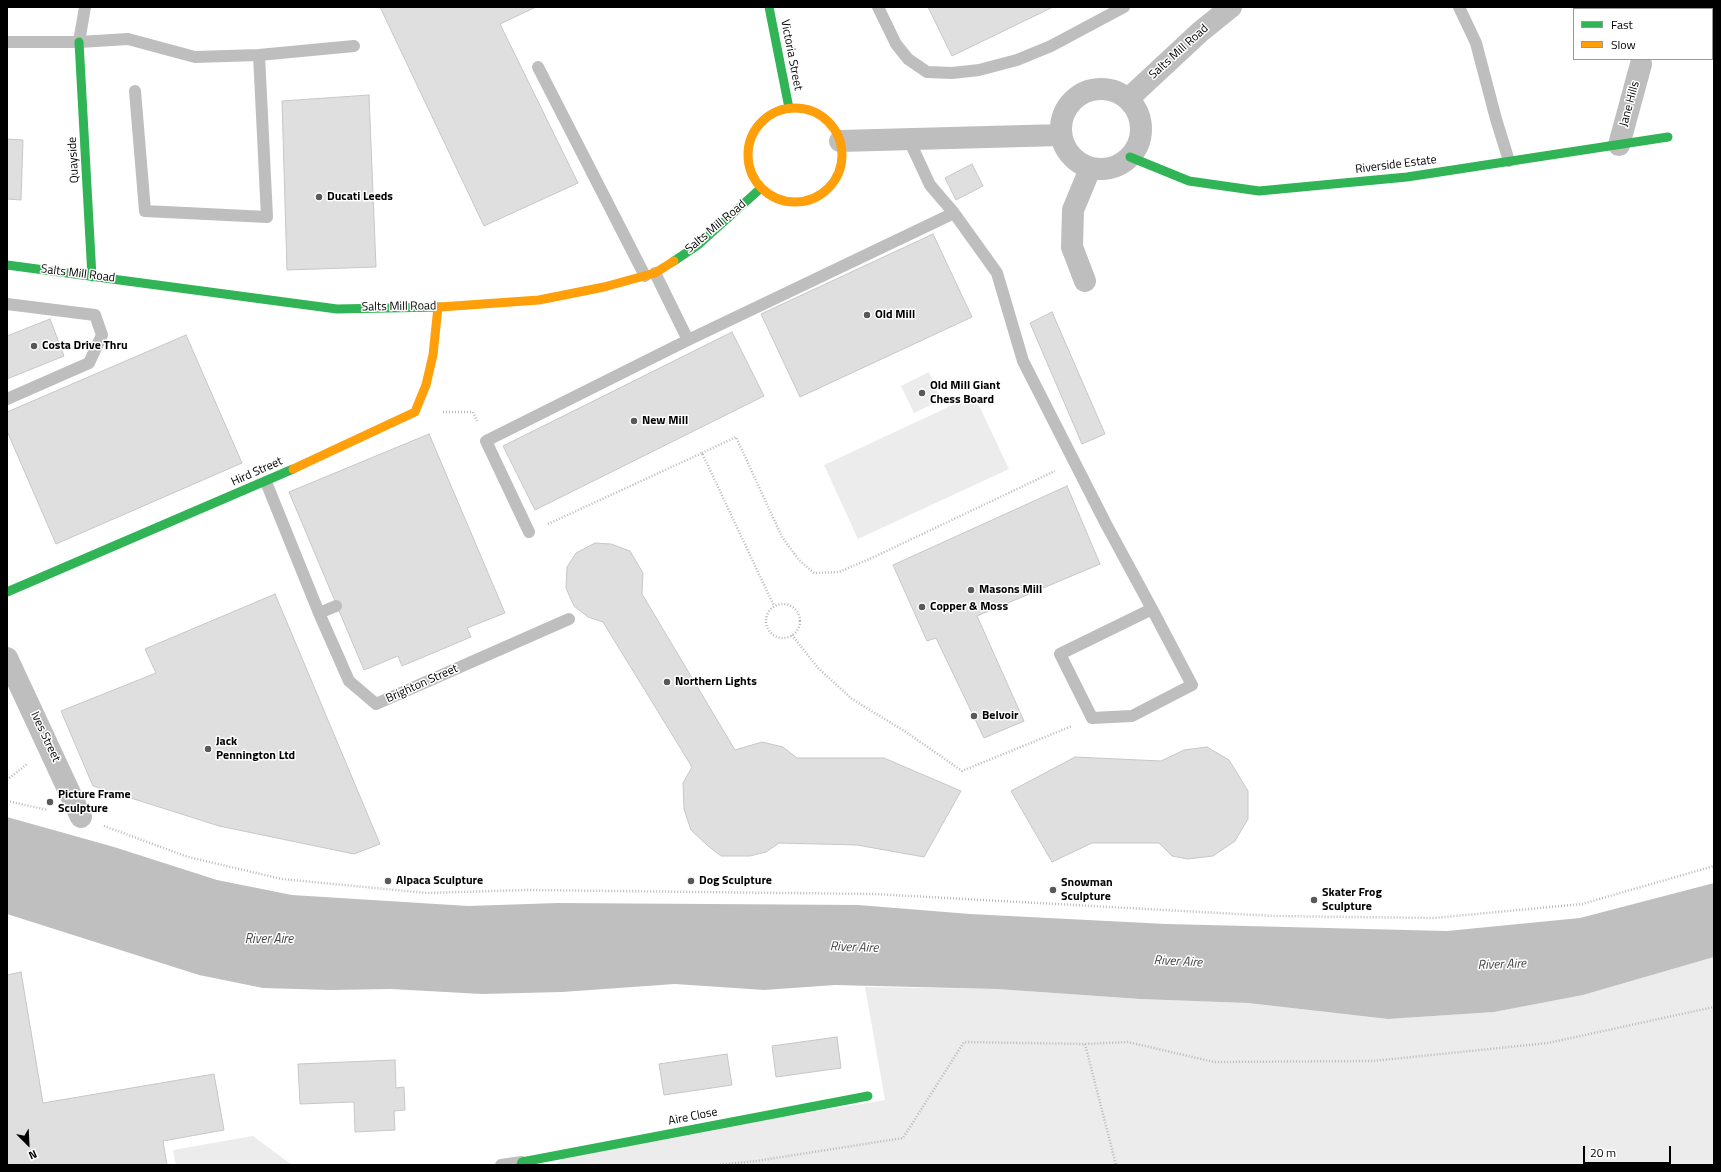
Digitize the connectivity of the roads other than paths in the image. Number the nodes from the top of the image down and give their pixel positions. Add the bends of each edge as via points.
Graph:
1 (85, 7) edge
2 (769, 7) edge
3 (878, 7) edge
4 (1124, 7) edge
5 (1232, 7) edge
6 (1460, 7) edge
7 (7, 42) edge
8 (79, 42) junction
9 (354, 46) dead end
10 (259, 55) junction
11 (1641, 64) dead end
12 (538, 67) dead end
13 (135, 90) dead end
14 (1128, 99) junction
15 (789, 108) junction
16 (1061, 135) junction
17 (1668, 137) dead end
18 (910, 140) junction
19 (840, 142) junction
20 (1619, 145) junction
21 (1130, 158) junction
22 (1509, 161) junction
23 (1090, 168) junction
24 (761, 188) junction
25 (954, 213) junction
26 (7, 265) edge
27 (650, 274) junction
28 (92, 277) junction
29 (1085, 281) dead end
30 (7, 304) edge
31 (438, 306) junction
32 (688, 340) junction
33 (7, 399) edge
34 (266, 482) junction
35 (529, 532) road end
36 (7, 592) edge
37 (336, 606) dead end
38 (1152, 609) junction
39 (319, 613) junction
40 (569, 619) dead end
41 (7, 658) edge
42 (82, 817) road end
43 (868, 1096) dead end
44 (521, 1164) edge
45 (501, 1165) edge

1 - 8 lane
2 - 15 street, Victoria Street
3 - 4 lane via 896,44 908,59 927,72 952,73 979,70 1017,60 1051,46
5 - 14 street, Salts Mill Road via 1200,32
6 - 22 lane via 1476,44
7 - 8 lane
8 - 10 lane via 128,39 195,58
8 - 28 street, Quayside
9 - 10 lane
10 - 13 lane via 267,217 145,211
11 - 20 street, Jane Hills
12 - 27 lane
14 - 16 street via 1107,89 1086,92 1072,101 1064,112
14 - 21 street via 1137,110 1141,136
15 - 19 street via 815,112 828,122
15 - 24 street via 767,117 755,130 749,145 748,158 752,174
16 - 18 street
16 - 23 street via 1065,148 1073,158
17 - 20 street, Riverside Estate
18 - 19 street
18 - 25 lane via 930,185
19 - 24 street via 842,158 836,178 821,194 806,201 790,202 774,198
20 - 22 street, Riverside Estate
21 - 22 street, Riverside Estate via 1189,181 1259,191 1407,177
21 - 23 street via 1112,168
23 - 29 street via 1073,210 1072,247
24 - 27 street, Salts Mill Road via 698,245
25 - 32 lane
25 - 38 lane via 997,273 1024,362
26 - 28 street, Salts Mill Road
27 - 31 street, Salts Mill Road via 604,287 539,300
27 - 32 lane
28 - 31 street, Salts Mill Road via 169,285 337,309
30 - 33 lane via 95,315 102,335 89,363
31 - 34 street, Hird Street via 433,355 426,385 415,412
32 - 35 lane via 486,441
34 - 36 street, Hird Street
34 - 39 lane, Brighton Street
37 - 39 lane
38 - 38 lane via 1060,654 1092,718 1132,716 1192,685
39 - 40 lane, Brighton Street via 349,681 376,704
41 - 42 street, Ives Street
43 - 44 street, Aire Close
44 - 45 lane

